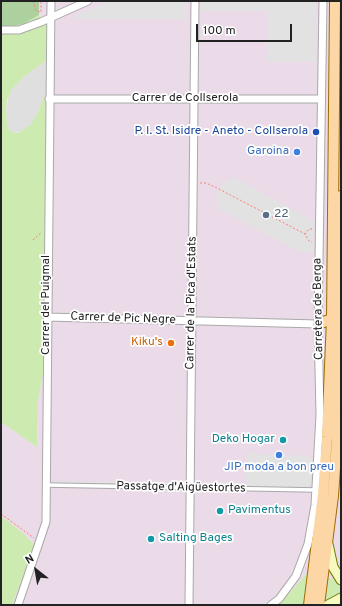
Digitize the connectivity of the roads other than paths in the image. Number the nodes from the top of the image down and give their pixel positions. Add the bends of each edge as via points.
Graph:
1 (51, 1) edge
2 (88, 1) edge
3 (195, 1) edge
4 (323, 1) edge
5 (335, 6) edge
6 (51, 17) junction
7 (1, 30) edge
8 (341, 95) edge
9 (49, 99) junction
10 (194, 99) junction
11 (320, 99) junction
12 (334, 146) junction
13 (341, 196) edge
14 (339, 262) junction
15 (47, 317) junction
16 (332, 319) junction
17 (192, 321) junction
18 (318, 324) junction
19 (330, 358) junction
20 (335, 409) junction
21 (341, 474) edge
22 (46, 485) junction
23 (190, 488) junction
24 (316, 490) junction
25 (333, 496) junction
26 (327, 541) junction
27 (341, 580) edge
28 (341, 598) edge
29 (18, 605) edge
30 (189, 605) edge
31 (271, 605) edge
32 (309, 605) edge
33 (314, 605) edge
34 (319, 605) edge
35 (328, 605) edge

1 - 6 street, Carrer del Puigmal
2 - 6 street
3 - 10 street, Carrer de la Pica d'Estats
4 - 11 street, Carretera de Berga
5 - 8 main road via 339,25 338,90
5 - 12 main road
6 - 7 street via 20,30
6 - 9 street, Carrer del Puigmal
8 - 12 main road via 337,98 337,134
9 - 10 street, Carrer de Collserola
9 - 15 street, Carrer del Puigmal
10 - 11 street, Carrer de Collserola
10 - 17 street, Carrer de la Pica d'Estats
11 - 18 street, Carretera de Berga
12 - 16 main road
13 - 14 main road
14 - 16 main road via 336,278 336,316
14 - 20 main road via 340,333
15 - 17 street, Carrer de Pic Negre
15 - 22 street, Carrer del Puigmal
16 - 18 main road
16 - 19 main road
17 - 18 street, Carrer de Pic Negre
17 - 23 street, Carrer de la Pica d'Estats
18 - 19 main road via 326,329
18 - 24 street, Carretera de Berga via 320,415
19 - 32 main road via 323,495
20 - 25 main road
20 - 33 main road via 328,496
21 - 25 main road
22 - 23 lane, Passatge d'Aigüestortes
22 - 29 street, Carrer del Puigmal via 46,522
23 - 24 lane, Passatge d'Aigüestortes
23 - 30 street, Carrer de la Pica d'Estats
24 - 31 street, Carretera de Berga via 308,544 296,576 279,599
25 - 26 main road
26 - 27 main road via 333,567
26 - 34 main road
28 - 35 main road

